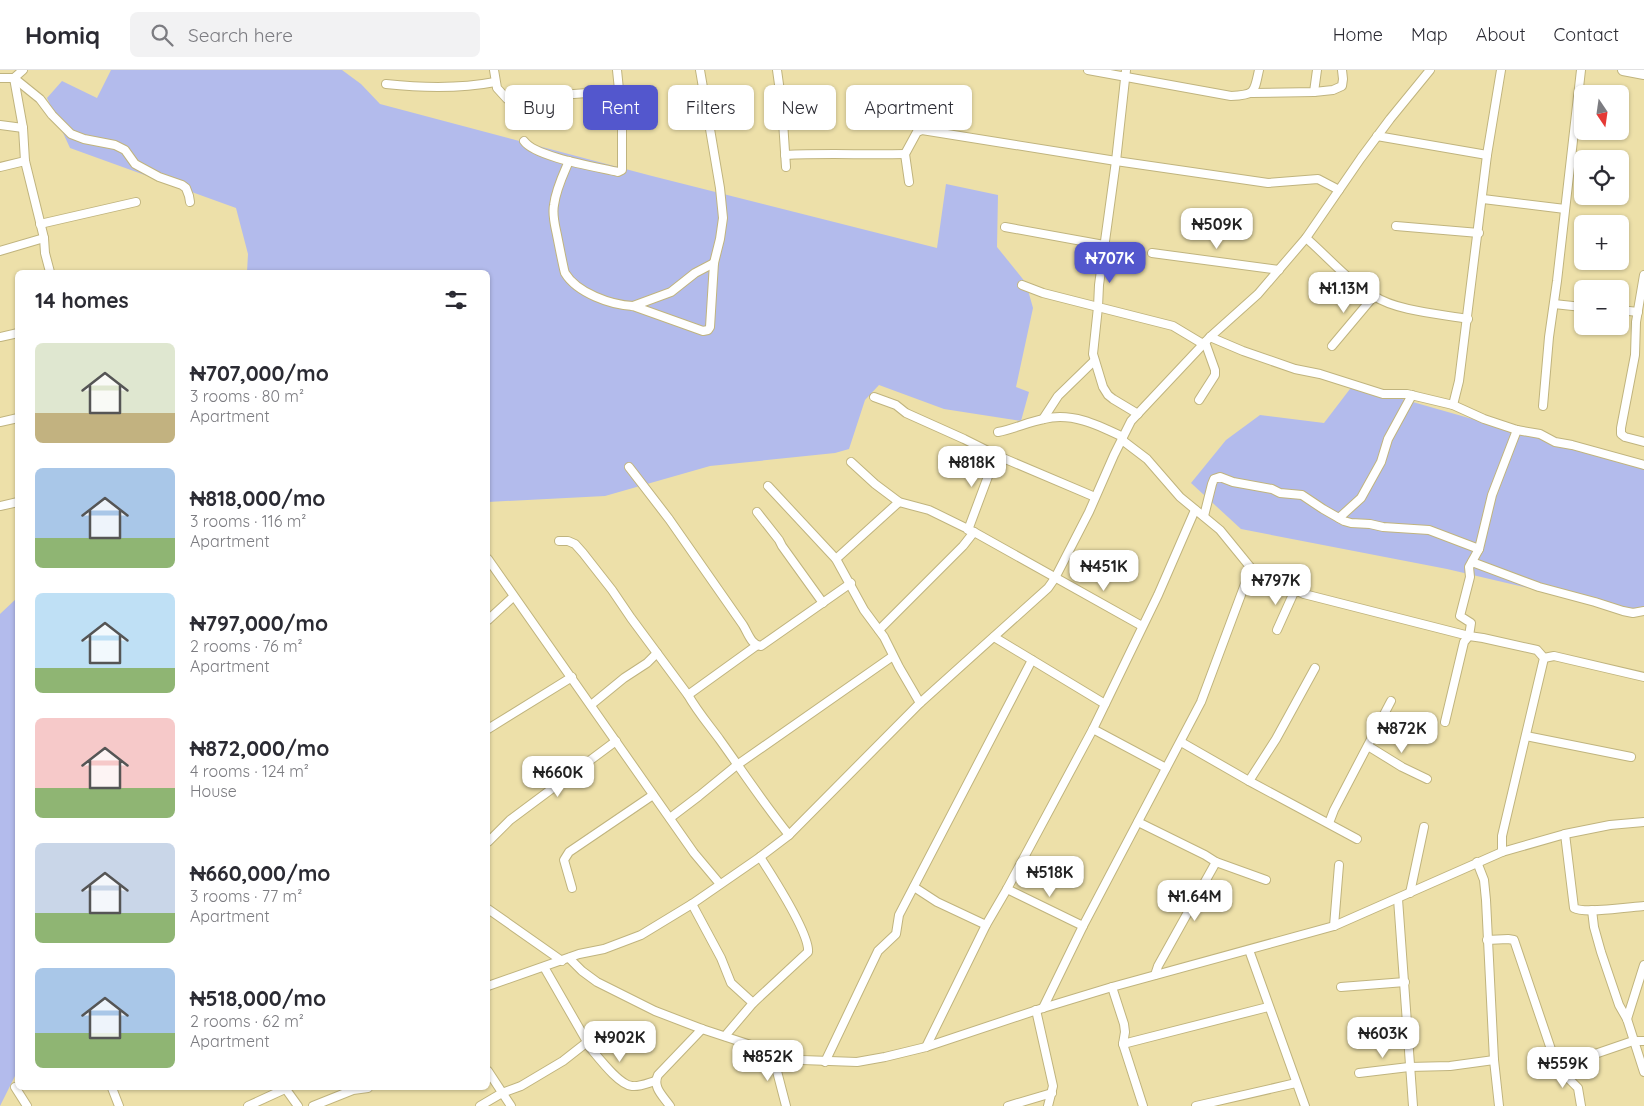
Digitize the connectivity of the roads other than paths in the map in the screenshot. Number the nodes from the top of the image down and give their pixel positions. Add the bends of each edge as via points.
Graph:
1 (23, 70) edge
2 (494, 70) edge
3 (617, 70) edge
4 (700, 70) edge
5 (777, 70) edge
6 (1088, 70) edge
7 (1259, 70) edge
8 (1317, 70) edge
9 (1342, 70) edge
10 (1430, 70) edge
11 (1500, 70) edge
12 (1581, 70) edge
13 (1623, 70) edge
14 (1125, 74) edge
15 (1644, 74) edge
16 (0, 78) edge
17 (14, 78) junction
18 (495, 82) junction
19 (386, 84) dead end
20 (619, 85) edge
21 (1314, 92) junction
22 (1252, 93) junction
23 (583, 94) edge
24 (0, 125) edge
25 (23, 128) junction
26 (622, 130) edge
27 (1377, 136) junction
28 (524, 141) dead end
29 (905, 154) junction
30 (785, 155) junction
31 (1488, 155) junction
32 (25, 161) junction
33 (569, 161) junction
34 (1116, 162) junction
35 (0, 167) edge
36 (786, 167) dead end
37 (909, 182) dead end
38 (1339, 190) junction
39 (1483, 199) junction
40 (136, 202) dead end
41 (190, 202) dead end
42 (1565, 209) junction
43 (40, 224) junction
44 (1396, 226) dead end
45 (1005, 227) dead end
46 (1478, 233) junction
47 (44, 238) junction
48 (1306, 238) junction
49 (1104, 245) junction
50 (0, 251) edge
51 (1152, 254) dead end
52 (714, 263) junction
53 (49, 270) edge
54 (1279, 270) junction
55 (1644, 275) edge
56 (1022, 285) dead end
57 (1374, 296) junction
58 (1554, 304) junction
59 (633, 306) junction
60 (1574, 306) edge
61 (1098, 307) junction
62 (1629, 311) edge
63 (1638, 312) junction
64 (1468, 319) junction
65 (15, 334) edge
66 (0, 337) edge
67 (1206, 341) junction
68 (1332, 346) dead end
69 (1635, 355) junction
70 (1644, 357) edge
71 (1094, 361) junction
72 (1412, 395) junction
73 (874, 397) dead end
74 (1199, 400) dead end
75 (1454, 405) junction
76 (1544, 406) dead end
77 (1138, 414) junction
78 (15, 419) edge
79 (1043, 419) junction
80 (0, 422) edge
81 (1517, 430) junction
82 (998, 432) dead end
83 (1122, 438) junction
84 (1644, 442) edge
85 (996, 455) junction
86 (851, 462) dead end
87 (1644, 466) edge
88 (629, 467) dead end
89 (768, 486) dead end
90 (1095, 497) junction
91 (899, 502) junction
92 (15, 503) edge
93 (0, 506) edge
94 (1195, 510) junction
95 (758, 512) dead end
96 (1204, 516) junction
97 (1340, 518) junction
98 (971, 531) junction
99 (559, 540) dead end
100 (1479, 549) junction
101 (836, 558) junction
102 (490, 562) edge
103 (1472, 562) junction
104 (1251, 568) junction
105 (1055, 578) junction
106 (851, 583) junction
107 (1295, 590) junction
108 (513, 597) junction
109 (823, 603) junction
110 (1644, 612) edge
111 (490, 618) edge
112 (1142, 626) junction
113 (878, 630) junction
114 (1277, 630) dead end
115 (1469, 636) junction
116 (994, 637) junction
117 (756, 646) junction
118 (657, 653) junction
119 (893, 656) junction
120 (1544, 658) junction
121 (1032, 660) junction
122 (1315, 668) dead end
123 (572, 677) junction
124 (1644, 677) edge
125 (688, 695) junction
126 (1391, 700) dead end
127 (920, 703) junction
128 (1105, 704) junction
129 (591, 705) junction
130 (1445, 722) dead end
131 (490, 729) edge
132 (1093, 729) junction
133 (1526, 736) junction
134 (616, 741) junction
135 (1181, 742) junction
136 (1368, 746) junction
137 (1630, 757) dead end
138 (737, 765) junction
139 (1166, 768) junction
140 (1427, 779) dead end
141 (1249, 781) junction
142 (653, 794) junction
143 (670, 818) junction
144 (1138, 822) junction
145 (1644, 822) edge
146 (1329, 823) junction
147 (1424, 827) dead end
148 (1565, 834) junction
149 (789, 835) junction
150 (490, 840) edge
151 (1357, 840) dead end
152 (1502, 852) junction
153 (760, 857) junction
154 (1216, 862) junction
155 (1477, 862) junction
156 (1339, 865) dead end
157 (1266, 880) dead end
158 (720, 884) junction
159 (914, 887) junction
160 (572, 888) dead end
161 (1007, 889) junction
162 (1410, 893) junction
163 (1398, 899) junction
164 (692, 904) junction
165 (1644, 906) edge
166 (490, 909) edge
167 (1592, 910) junction
168 (986, 925) junction
169 (1083, 926) junction
170 (1334, 926) junction
171 (1488, 940) junction
172 (1249, 950) junction
173 (565, 959) junction
174 (1644, 965) edge
175 (544, 967) junction
176 (1155, 975) junction
177 (1405, 982) junction
178 (490, 985) edge
179 (1112, 987) junction
180 (1341, 987) dead end
181 (753, 1003) junction
182 (1268, 1007) junction
183 (1039, 1009) junction
184 (1627, 1019) junction
185 (702, 1028) junction
186 (725, 1036) junction
187 (1633, 1041) junction
188 (1644, 1041) edge
189 (586, 1043) junction
190 (1123, 1044) junction
191 (926, 1047) junction
192 (772, 1052) junction
193 (1494, 1060) junction
194 (825, 1062) junction
195 (1409, 1067) junction
196 (1558, 1067) junction
197 (1644, 1072) edge
198 (1359, 1073) dead end
199 (490, 1074) edge
200 (655, 1081) junction
201 (1296, 1083) junction
202 (17, 1090) edge
203 (113, 1090) edge
204 (281, 1090) edge
205 (286, 1090) edge
206 (353, 1090) edge
207 (502, 1093) junction
208 (1052, 1093) junction
209 (27, 1106) edge
210 (119, 1106) edge
211 (248, 1106) edge
212 (298, 1106) edge
213 (313, 1106) edge
214 (480, 1106) edge
215 (511, 1106) edge
216 (670, 1106) edge
217 (786, 1106) edge
218 (1008, 1106) edge
219 (1048, 1106) edge
220 (1143, 1106) edge
221 (1196, 1106) edge
222 (1304, 1106) edge
223 (1413, 1106) edge
224 (1499, 1106) edge
225 (1580, 1106) edge

1 - 17 street
2 - 18 street
3 - 20 street
4 - 52 street via 723,218
5 - 30 street
6 - 14 street
7 - 22 street
8 - 21 street
9 - 21 street via 1342,86
10 - 27 street
11 - 31 street
12 - 42 street
13 - 15 main road
14 - 22 street via 1231,96
14 - 34 street
16 - 17 street
17 - 25 street
17 - 41 street via 40,99 71,134 124,150 134,164 186,188
18 - 19 street via 472,87 434,88
18 - 23 street via 507,99
21 - 22 street
24 - 25 street
25 - 32 street
26 - 33 street via 622,170 618,172
27 - 31 street
27 - 38 street
28 - 33 street via 529,148
29 - 30 street
29 - 34 street via 917,132 922,130
29 - 37 street
30 - 36 street
31 - 39 street
32 - 35 street
32 - 43 street
33 - 59 street via 554,205 564,272 584,290 611,302
34 - 38 street via 1268,183 1318,179
34 - 49 street
38 - 48 street
39 - 42 street
39 - 46 street
40 - 43 street
42 - 58 street
43 - 47 street
44 - 46 street
45 - 49 street
46 - 64 street
47 - 50 street
47 - 53 street
48 - 54 street
48 - 57 street
49 - 61 street
51 - 54 street
52 - 59 street via 671,292
52 - 59 street via 708,330
54 - 67 street via 1258,294
55 - 63 street
56 - 61 street
57 - 64 street via 1401,307
57 - 68 street
58 - 60 street
58 - 76 street
61 - 67 street via 1173,326
61 - 71 street via 1092,354
62 - 63 street
63 - 69 street
64 - 75 street
65 - 66 street
67 - 72 street via 1383,394
67 - 74 street via 1215,375
67 - 77 street
69 - 70 street
69 - 84 street via 1621,428 1625,437
71 - 77 street via 1108,395
71 - 79 street via 1061,392
72 - 75 street
72 - 97 street via 1361,498
73 - 85 street
75 - 81 street
77 - 83 street
78 - 80 street
79 - 82 street
79 - 83 street via 1073,417
81 - 87 street
81 - 100 street via 1492,495
83 - 90 street
83 - 94 street via 1147,459
85 - 90 street
85 - 98 street
86 - 91 street
88 - 117 street via 669,519
89 - 101 street
90 - 105 street
91 - 98 street via 929,510
91 - 101 street
92 - 93 street
94 - 96 street
94 - 112 street
95 - 109 street
96 - 97 street via 1212,484 1220,477 1280,493 1302,494
96 - 104 street
97 - 100 street via 1351,523 1429,530
98 - 105 street
98 - 113 street via 963,546
99 - 118 street via 575,544 583,553
100 - 103 street
101 - 106 street
102 - 108 street
103 - 110 street via 1539,587 1623,611
103 - 115 street via 1460,616 1471,623
104 - 107 street
104 - 135 street via 1201,702
105 - 112 street
105 - 116 street
106 - 109 street
106 - 113 street
107 - 114 street
107 - 115 street
108 - 111 street
108 - 123 street
109 - 117 street via 761,646
112 - 128 street
113 - 119 street
115 - 120 street via 1537,650
115 - 130 street via 1464,642
116 - 121 street
116 - 127 street
117 - 125 street
118 - 125 street
118 - 129 street
119 - 127 street
119 - 138 street
120 - 124 street via 1554,656
120 - 133 street
121 - 128 street
121 - 159 street
122 - 141 street via 1280,734
123 - 129 street
123 - 131 street
125 - 138 street
126 - 136 street
127 - 149 street
128 - 132 street
129 - 134 street
132 - 139 street
132 - 161 street
133 - 137 street
133 - 152 street via 1502,836
134 - 142 street
134 - 150 street via 510,820
135 - 139 street
135 - 141 street
136 - 140 street
136 - 146 street
138 - 143 street
138 - 149 street
139 - 144 street
141 - 146 street
142 - 143 street
142 - 160 street via 569,852 564,860
143 - 158 street
144 - 154 street
144 - 169 street
145 - 148 street
146 - 151 street
147 - 162 street
148 - 152 street
148 - 167 street via 1574,908
149 - 153 street
152 - 155 street
153 - 158 street
153 - 181 street via 787,900 808,952
154 - 157 street
154 - 176 street
155 - 162 street
155 - 171 street via 1484,880
156 - 170 street
158 - 164 street
159 - 168 street via 937,902
159 - 194 street via 899,915 896,934 878,951
161 - 168 street
161 - 169 street
162 - 163 street
163 - 170 street
163 - 177 street
164 - 173 street via 641,934 604,949
164 - 181 street via 731,983
165 - 167 street
166 - 173 street
167 - 184 street via 1601,952
168 - 191 street
169 - 183 street
170 - 172 street
171 - 193 street
171 - 196 street via 1514,940
172 - 176 street
172 - 182 street
173 - 175 street
173 - 185 street via 597,982 655,1012
174 - 184 street
175 - 178 street
175 - 189 street
176 - 179 street
177 - 180 street
177 - 195 street
179 - 183 street
179 - 190 street via 1124,1024
181 - 186 street
182 - 190 street
182 - 201 street
183 - 191 street
183 - 208 street
184 - 187 street
185 - 186 street
185 - 200 street
186 - 192 street
187 - 188 street
187 - 196 street
187 - 197 street
189 - 200 street via 622,1082 641,1086
189 - 207 street via 563,1062
190 - 220 street
191 - 194 street via 885,1058
192 - 194 street
192 - 217 street
193 - 195 street
193 - 224 street
195 - 198 street
195 - 223 street
196 - 225 street via 1578,1088
199 - 207 street
200 - 216 street
201 - 221 street
201 - 222 street
202 - 209 street
203 - 210 street
204 - 211 street
205 - 212 street
206 - 213 street
207 - 214 street
207 - 215 street
208 - 218 street
208 - 219 street

